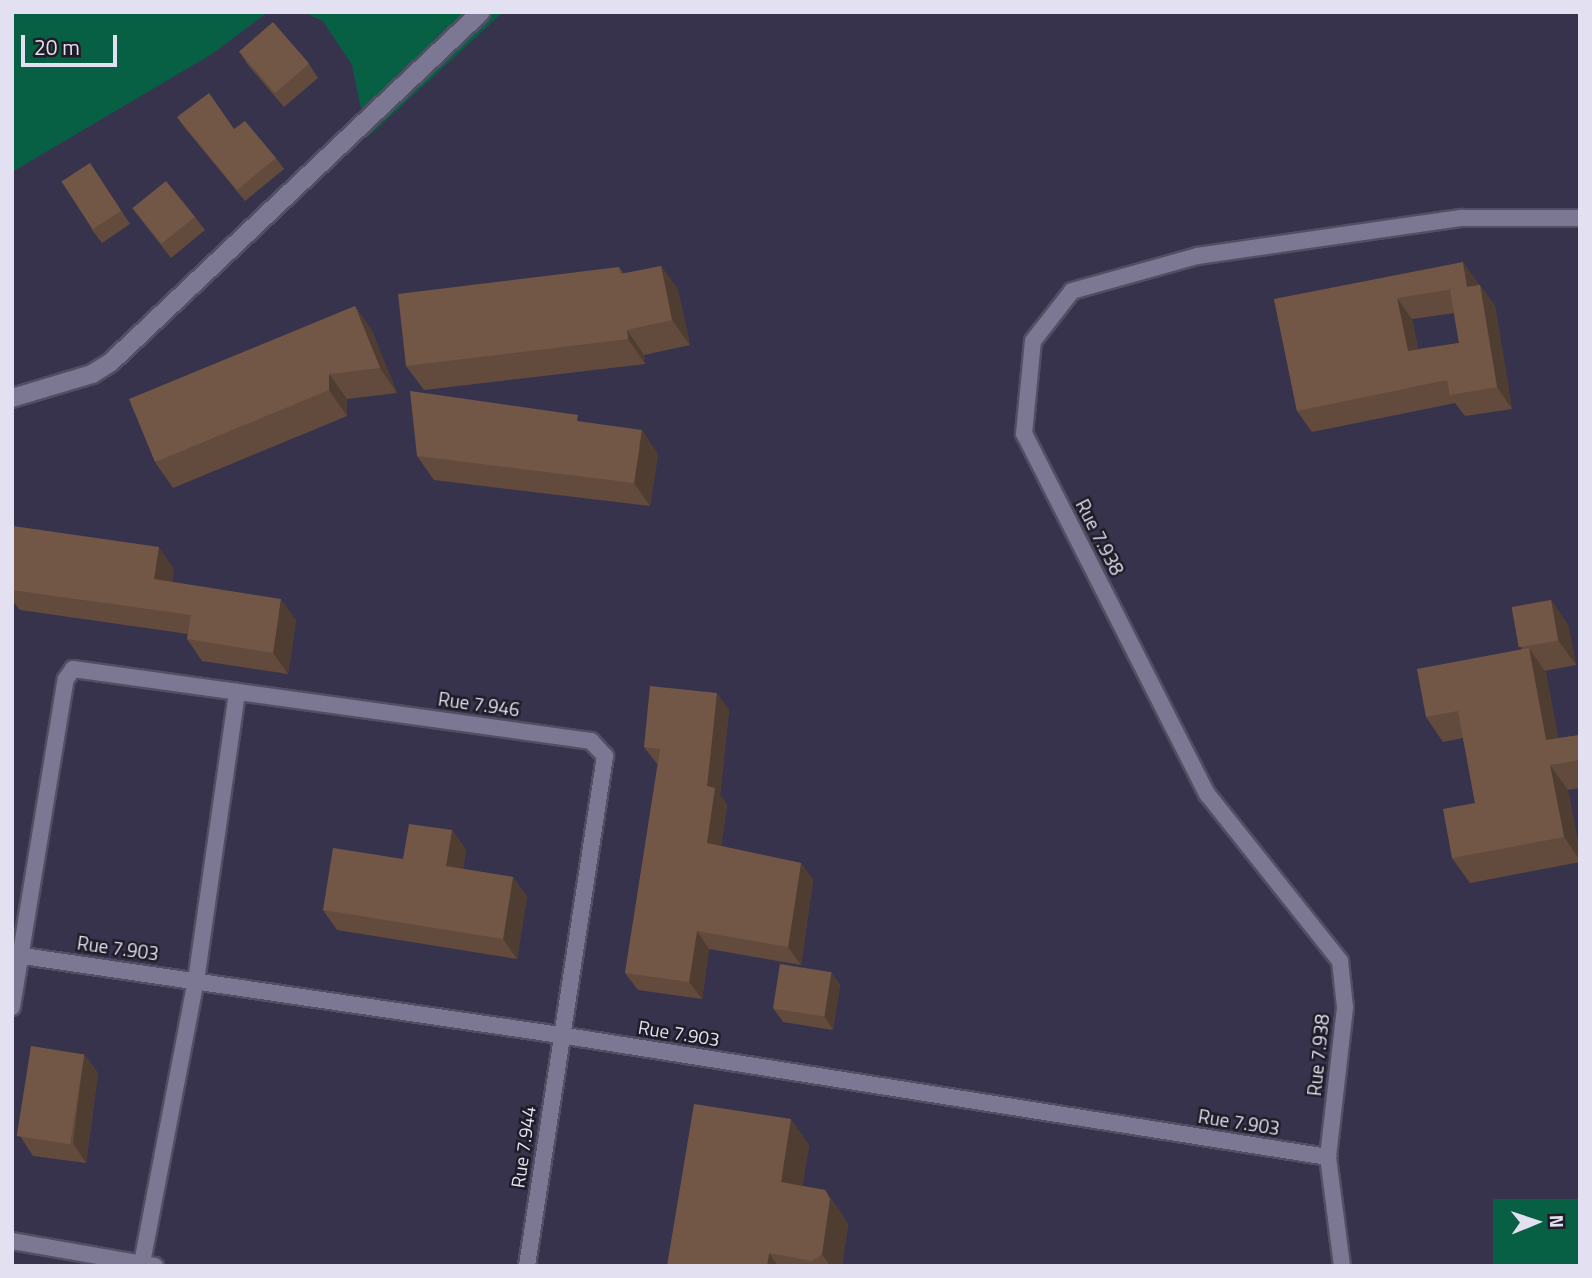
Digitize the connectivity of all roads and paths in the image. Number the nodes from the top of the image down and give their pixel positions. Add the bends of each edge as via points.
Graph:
1 (481, 12) edge
2 (1580, 218) edge
3 (12, 398) edge
4 (237, 692) junction
5 (23, 956) junction
6 (196, 981) junction
7 (12, 1007) edge
8 (560, 1035) junction
9 (1328, 1157) junction
10 (12, 1241) edge
11 (148, 1264) edge
12 (527, 1266) edge
13 (1342, 1266) edge

1 - 3 street via 111,362 92,374
2 - 9 lane, Rue 7.938 via 1416,222 1197,256 1072,291 1033,341 1024,434 1208,794 1340,961 1345,1007
4 - 5 lane, Rue 7.946 via 74,669 66,679
4 - 6 lane
4 - 8 lane, Rue 7.946 via 599,746 605,756
5 - 6 lane, Rue 7.903
5 - 7 lane
6 - 8 lane, Rue 7.903
6 - 11 lane
8 - 9 lane, Rue 7.903
8 - 12 lane, Rue 7.944
9 - 13 lane, Rue 7.938
10 - 11 lane

